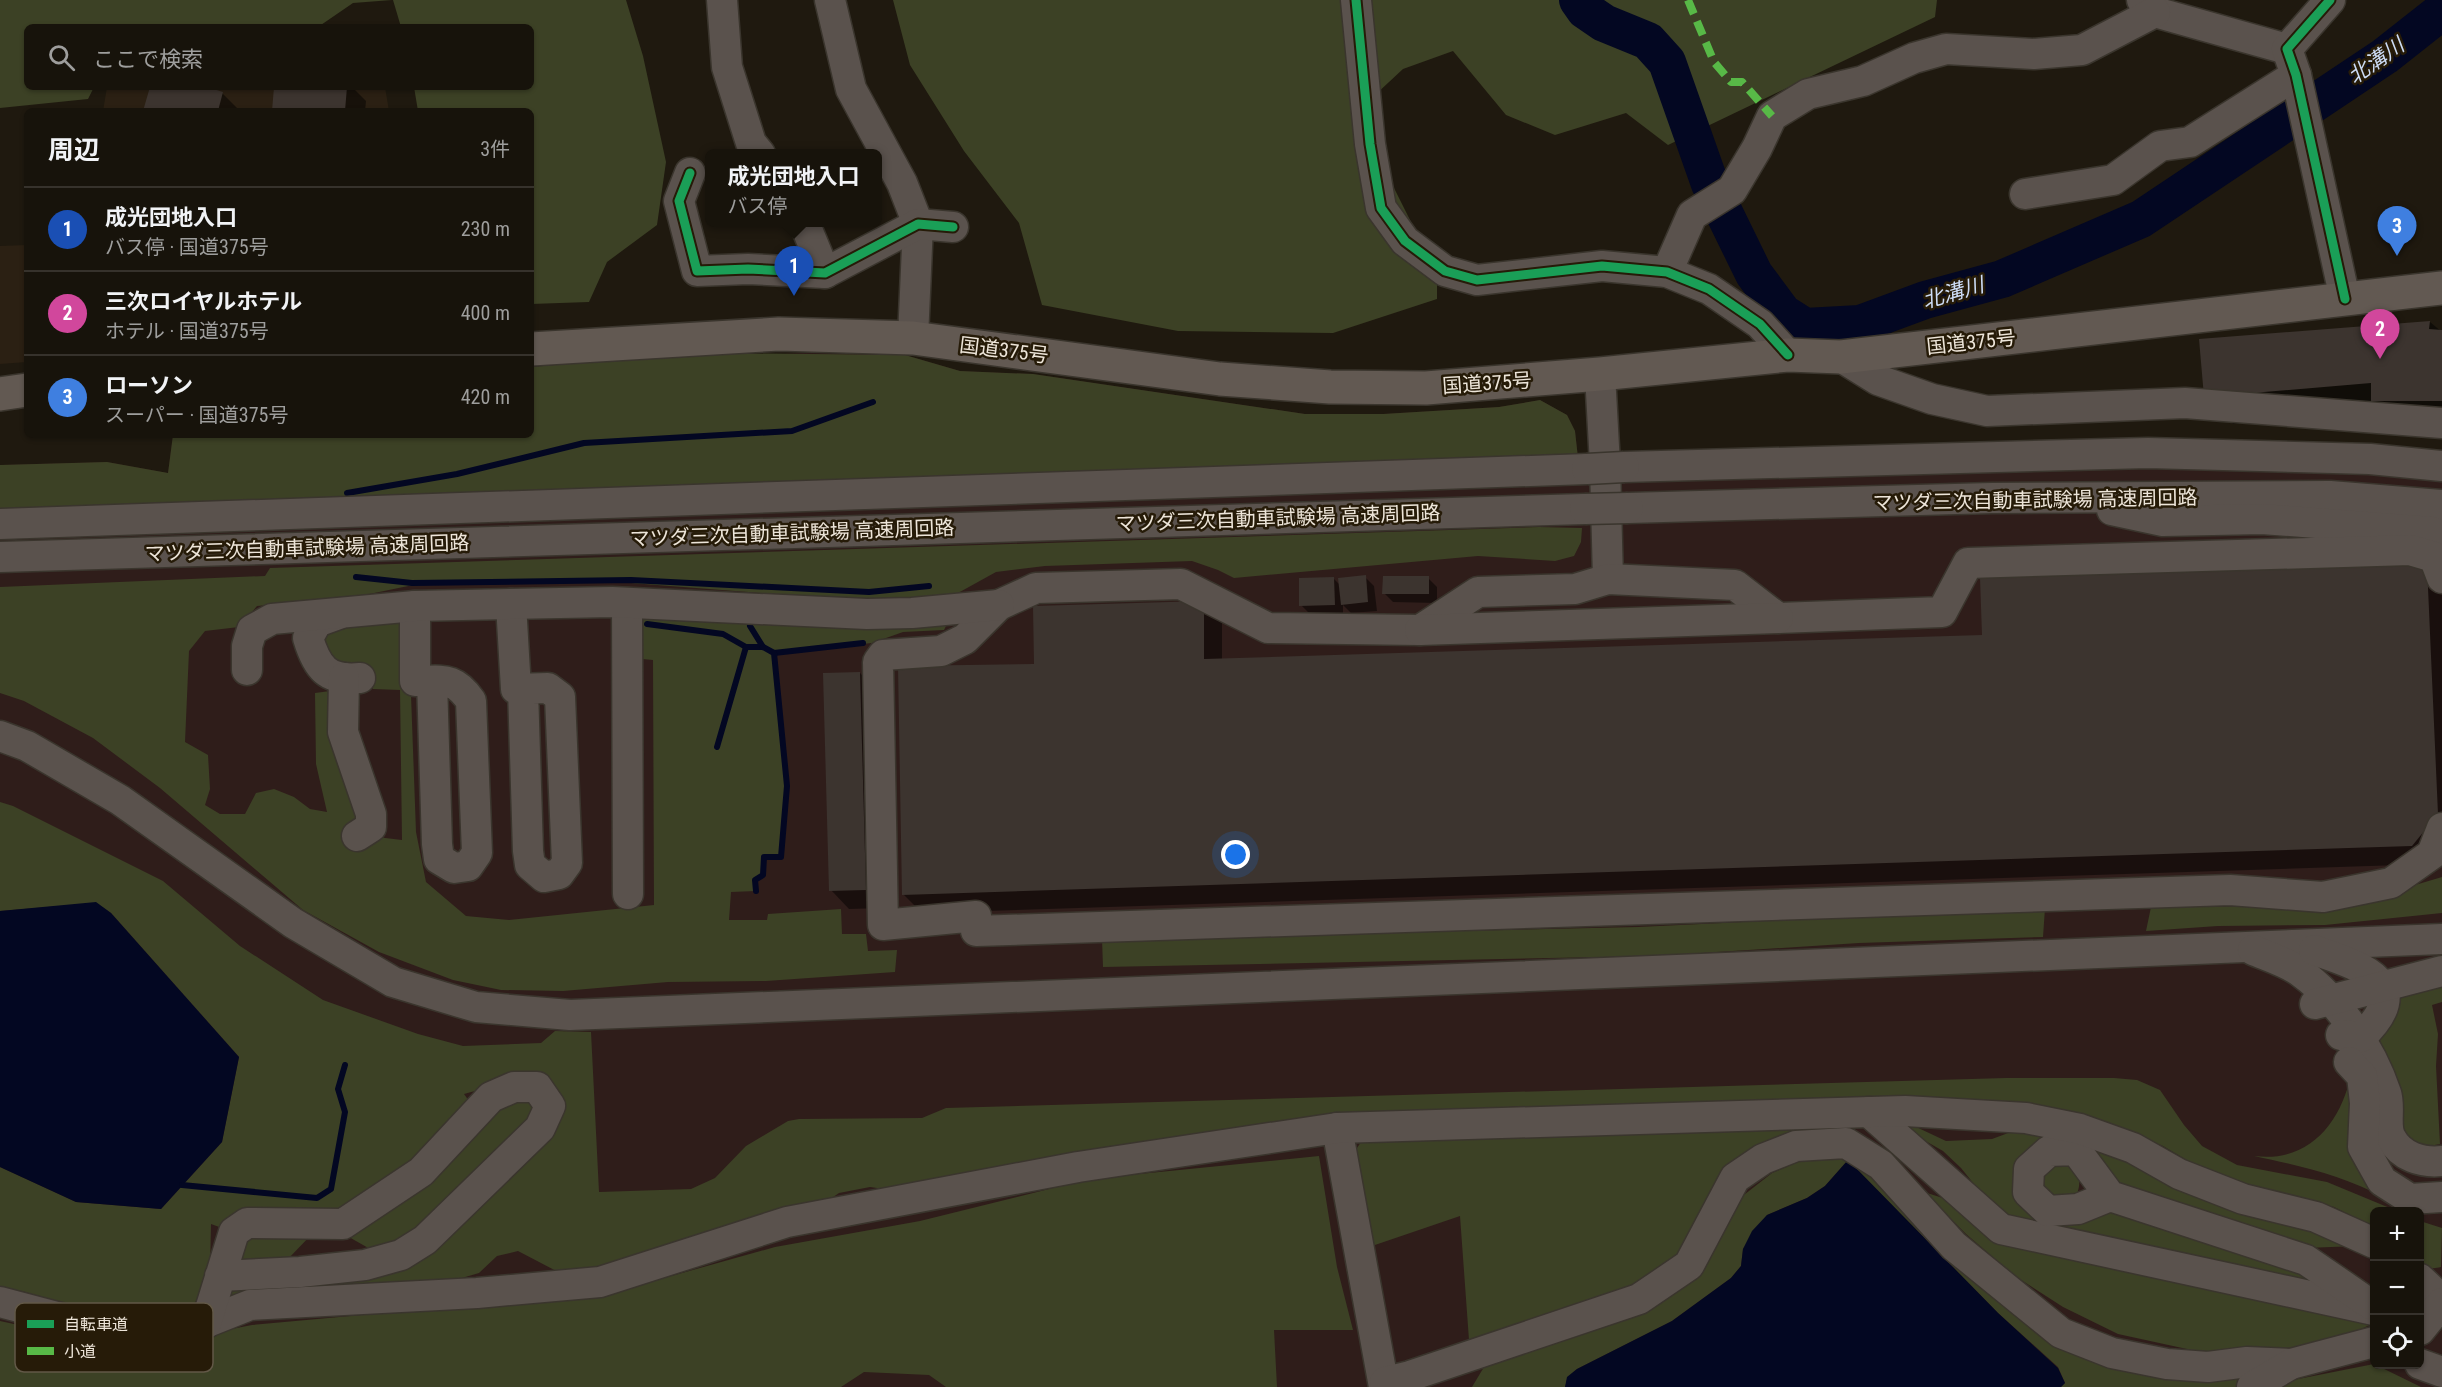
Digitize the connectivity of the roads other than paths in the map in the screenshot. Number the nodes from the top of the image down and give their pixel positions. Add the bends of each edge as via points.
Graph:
1 (722, 0) edge
2 (830, 0) edge
3 (1356, 0) edge
4 (2330, 0) edge
5 (2149, 6) edge
6 (2291, 62) junction
7 (756, 149) edge
8 (690, 173) dead end
9 (2025, 194) dead end
10 (918, 224) junction
11 (806, 227) edge
12 (953, 227) dead end
13 (1666, 272) junction
14 (825, 273) junction
15 (2442, 288) edge
16 (2345, 299) junction
17 (913, 338) junction
18 (534, 349) edge
19 (1788, 355) junction
20 (1841, 357) junction
21 (1600, 374) junction
22 (24, 390) edge
23 (0, 394) edge
24 (2442, 423) edge
25 (2442, 466) edge
26 (2054, 498) junction
27 (2442, 505) edge
28 (0, 524) edge
29 (2442, 537) edge
30 (0, 557) edge
31 (2442, 578) edge
32 (1608, 579) junction
33 (627, 603) junction
34 (510, 604) junction
35 (999, 605) junction
36 (415, 606) junction
37 (342, 613) junction
38 (1778, 618) junction
39 (1420, 630) junction
40 (247, 670) dead end
41 (432, 681) junction
42 (523, 689) junction
43 (0, 736) edge
44 (2442, 828) edge
45 (357, 836) dead end
46 (628, 894) dead end
47 (2435, 940) edge
48 (2300, 945) junction
49 (2247, 947) junction
50 (2435, 973) edge
51 (2383, 986) junction
52 (2322, 1002) junction
53 (2350, 1044) junction
54 (1869, 1112) junction
55 (1337, 1128) junction
56 (2442, 1161) edge
57 (2110, 1196) dead end
58 (2442, 1197) edge
59 (318, 1224) junction
60 (2370, 1241) edge
61 (374, 1263) junction
62 (220, 1276) junction
63 (2424, 1291) edge
64 (0, 1302) edge
65 (212, 1303) edge
66 (15, 1306) edge
67 (2370, 1306) edge
68 (2370, 1308) edge
69 (2431, 1313) edge
70 (213, 1320) edge
71 (2370, 1343) edge
72 (2292, 1364) junction
73 (2424, 1365) edge
74 (2442, 1372) edge
75 (1384, 1384) edge
76 (2252, 1387) edge

1 - 7 street via 726,67
2 - 10 street via 851,89 902,183
3 - 13 street via 1370,144 1381,208 1406,241 1445,272 1477,280 1602,266
4 - 6 street
5 - 6 street
5 - 13 street via 2082,50 2034,54 1946,49 1914,58 1863,81 1808,94 1772,116 1732,190 1692,215
6 - 9 street via 2190,142 2160,146 2113,180
6 - 16 street
8 - 14 street via 679,201 697,272
10 - 12 street
10 - 14 street
10 - 17 street
11 - 14 street
13 - 19 street via 1708,289 1760,324
15 - 16 highway, 国道375号
16 - 20 highway, 国道375号
17 - 18 highway, 国道375号 via 779,334
17 - 21 highway, 国道375号 via 1220,379 1330,387 1426,387
19 - 20 highway, 国道375号
19 - 21 highway, 国道375号
20 - 24 street via 1878,380 1932,399 1988,411 2185,403
21 - 32 street
22 - 23 highway
25 - 28 street, bridge via 2370,459 2148,453 1624,467
26 - 27 street, マツダ三次自動車試験場 高速周回路 via 2330,496
26 - 29 street via 2163,521 2262,519 2433,532
26 - 30 street, マツダ三次自動車試験場 高速周回路, bridge
31 - 38 street via 2434,557 2410,550 1968,563 1942,612
32 - 38 street via 1735,585
32 - 39 street via 1575,589 1478,592
33 - 34 street
33 - 35 street via 867,614
33 - 46 street
34 - 36 street
34 - 42 street via 516,689
35 - 39 street via 1036,588 1181,584 1268,628
35 - 44 street via 965,639 941,651 883,655 878,662 883,925 976,916 976,931 2230,890 2323,897 2391,884 2432,854
36 - 37 street
36 - 41 street via 415,681
37 - 40 street via 272,619 252,630
37 - 45 street via 317,622 308,638 312,654 326,673 352,678 343,732 371,814 371,827
38 - 39 street
41 - 41 street via 461,686 471,701 477,853 468,866 454,868 439,859 436,844
42 - 42 street via 548,688 560,697 567,863 559,874 544,877 530,865 528,850
43 - 49 street via 27,746 120,800 293,924 393,982 476,1007 570,1015
47 - 48 street
48 - 49 street
48 - 51 street via 2352,963 2372,974
49 - 52 street via 2298,970
50 - 51 street
51 - 52 street
51 - 53 street via 2384,1003 2377,1022
52 - 53 street
53 - 56 street via 2388,1098 2390,1137 2401,1152 2417,1160
53 - 58 street via 2362,1076 2366,1102 2363,1147 2382,1181 2410,1199
54 - 55 street
54 - 60 street via 2026,1118 2080,1129 2243,1199 2316,1217
54 - 68 street via 2001,1229
55 - 70 street via 1078,1167 787,1222 600,1282 250,1305
55 - 75 street
57 - 67 street via 2306,1260
59 - 61 street
59 - 61 street via 343,1224 421,1172 491,1096 514,1087 537,1088 550,1106 540,1128 425,1240 401,1256
59 - 62 street via 247,1223 234,1232
61 - 62 street
62 - 65 street
63 - 69 street
64 - 66 street
71 - 72 street
72 - 75 street via 2167,1364 2112,1353 2061,1333 1954,1246 1881,1165 1846,1143 1796,1146 1763,1159 1735,1178 1689,1265 1639,1299
72 - 76 street
73 - 74 street

